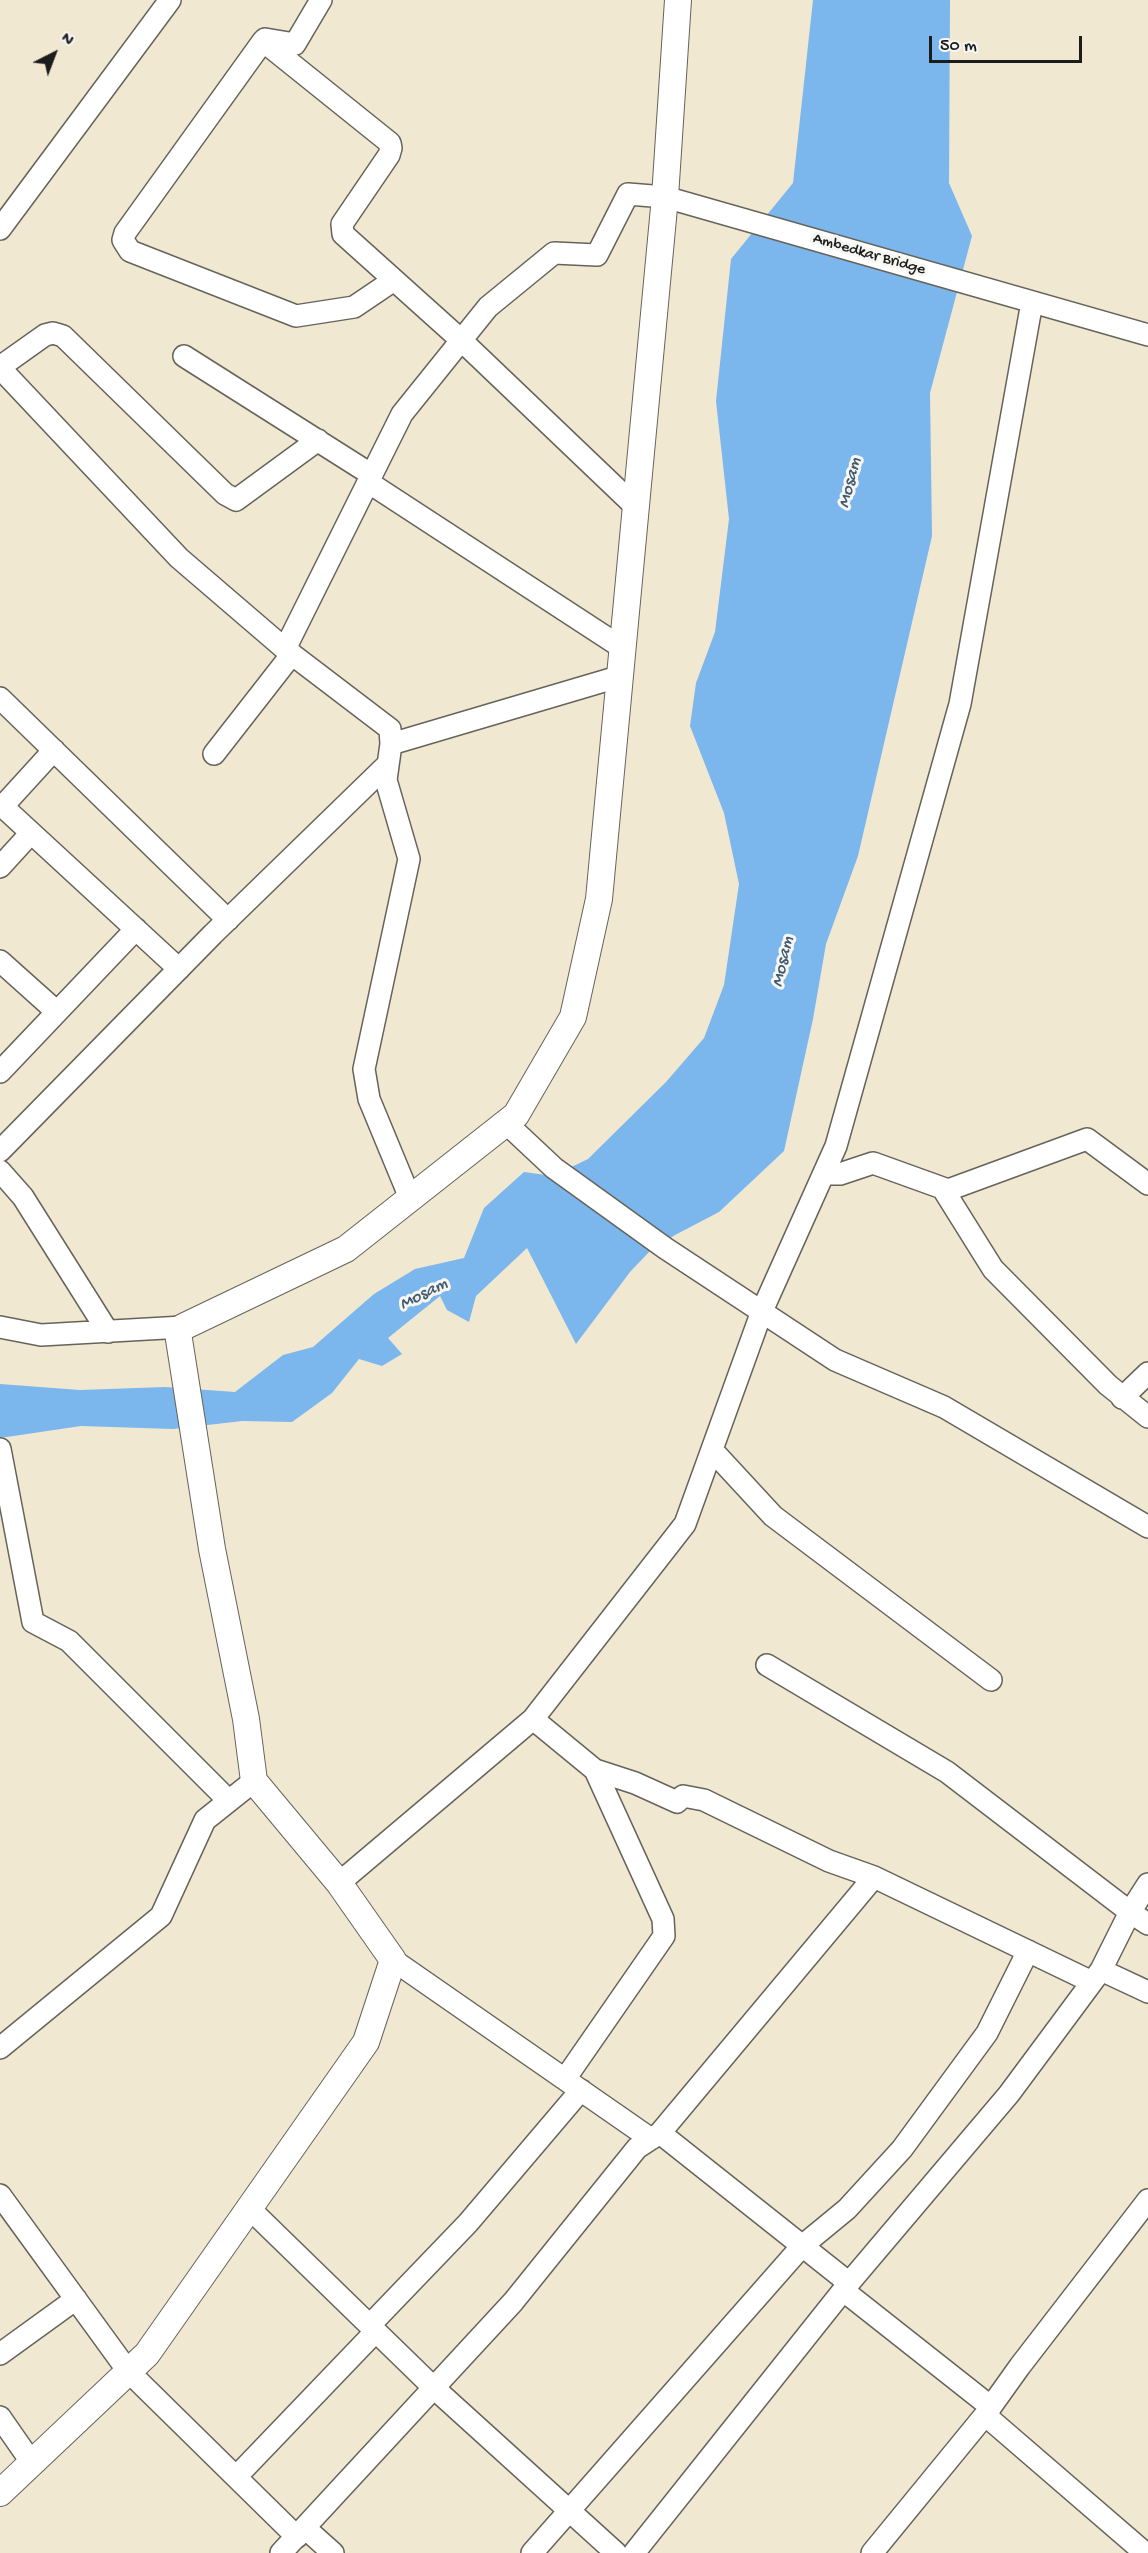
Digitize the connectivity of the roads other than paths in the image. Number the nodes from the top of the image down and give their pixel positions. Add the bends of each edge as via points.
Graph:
1 (170, 0) edge
2 (321, 0) edge
3 (678, 0) edge
4 (263, 41) junction
5 (665, 197) junction
6 (0, 229) edge
7 (394, 280) junction
8 (1032, 302) junction
9 (1148, 335) edge
10 (461, 340) junction
11 (184, 357) dead end
12 (0, 367) edge
13 (318, 440) junction
14 (370, 478) junction
15 (637, 508) junction
16 (624, 649) junction
17 (288, 652) junction
18 (621, 676) junction
19 (0, 698) edge
20 (54, 750) junction
21 (214, 754) dead end
22 (390, 754) junction
23 (1, 805) edge
24 (31, 833) junction
25 (0, 867) edge
26 (228, 920) junction
27 (136, 929) junction
28 (0, 961) edge
29 (179, 969) junction
30 (57, 1012) junction
31 (0, 1072) edge
32 (506, 1123) junction
33 (0, 1151) edge
34 (0, 1171) edge
35 (824, 1174) junction
36 (1148, 1184) edge
37 (943, 1189) junction
38 (410, 1198) junction
39 (762, 1311) junction
40 (0, 1327) edge
41 (181, 1330) junction
42 (108, 1332) junction
43 (1148, 1373) edge
44 (1122, 1398) junction
45 (1148, 1417) edge
46 (0, 1449) edge
47 (712, 1450) junction
48 (1148, 1527) edge
49 (767, 1665) dead end
50 (991, 1680) dead end
51 (533, 1719) junction
52 (595, 1770) junction
53 (254, 1781) junction
54 (229, 1801) junction
55 (874, 1877) junction
56 (339, 1883) junction
57 (1148, 1884) edge
58 (1130, 1912) junction
59 (1148, 1924) edge
60 (1028, 1951) junction
61 (393, 1960) junction
62 (1097, 1976) junction
63 (1148, 1992) edge
64 (0, 2048) edge
65 (573, 2085) junction
66 (656, 2136) junction
67 (0, 2195) edge
68 (1148, 2200) edge
69 (249, 2208) junction
70 (7, 2219) edge
71 (802, 2246) junction
72 (847, 2287) junction
73 (76, 2299) junction
74 (373, 2328) junction
75 (0, 2354) edge
76 (129, 2371) junction
77 (435, 2388) junction
78 (988, 2411) junction
79 (0, 2417) edge
80 (32, 2463) junction
81 (236, 2477) junction
82 (0, 2493) edge
83 (570, 2511) junction
84 (301, 2533) junction
85 (281, 2553) edge
86 (333, 2553) edge
87 (532, 2553) edge
88 (616, 2553) edge
89 (634, 2553) edge
90 (872, 2553) edge
91 (1145, 2553) edge

1 - 6 street
2 - 4 street via 296,44
3 - 5 street
4 - 7 street via 390,143 389,155 341,229 347,239
4 - 7 street via 125,233 125,246 296,316 354,307
5 - 8 street, Ambedkar Bridge
5 - 10 street, Ambedkar Bridge via 628,194 597,255 554,253 488,307
5 - 15 street
7 - 10 street
8 - 9 street, Ambedkar Bridge
8 - 35 street via 960,704 836,1146
10 - 14 street via 402,414
10 - 15 street
11 - 13 street
12 - 13 street via 45,335 63,336 225,494 237,500
12 - 17 street via 179,558
13 - 14 street
14 - 16 street
14 - 17 street
15 - 16 street
16 - 18 street
17 - 21 street
17 - 22 street via 390,729
18 - 22 street
18 - 32 street via 599,899 573,1017 516,1115
19 - 20 street
20 - 23 street
20 - 26 street
22 - 26 street
22 - 38 street via 386,780 410,859 364,1069 369,1100
23 - 24 street
24 - 25 street
24 - 27 street
26 - 29 street
27 - 29 street
27 - 30 street
28 - 30 street
29 - 33 street
30 - 31 street
32 - 38 street
32 - 39 street via 554,1168 665,1248
34 - 42 street via 23,1197
35 - 37 street via 840,1174 873,1162
35 - 39 street
36 - 37 street via 1087,1139
37 - 44 street via 987,1261
38 - 41 street via 346,1249
39 - 47 street
39 - 48 street via 834,1360 944,1407
40 - 42 street via 41,1335
41 - 42 street
41 - 53 street via 212,1549 246,1719
43 - 44 street
44 - 45 street
46 - 54 street via 30,1614 36,1624 69,1641
47 - 50 street via 772,1516
47 - 51 street via 685,1524
49 - 58 street via 947,1772
51 - 52 street
51 - 56 street
52 - 55 street via 677,1802 683,1796 704,1800 829,1862
52 - 65 street via 663,1919 664,1936
53 - 54 street
53 - 56 street
54 - 64 street via 205,1820 160,1916
55 - 60 street
55 - 66 street
56 - 61 street
57 - 58 street
58 - 59 street
58 - 62 street
60 - 62 street
60 - 71 street via 987,2033 902,2149 847,2209
61 - 65 street
61 - 69 street via 366,2042
62 - 63 street
62 - 72 street via 1009,2094
65 - 66 street
65 - 74 street via 468,2223
66 - 71 street
66 - 77 street via 637,2148 513,2302
67 - 70 street
68 - 78 street
69 - 74 street
69 - 76 street via 147,2354
70 - 73 street
71 - 72 street
71 - 83 street
72 - 78 street
72 - 89 street
73 - 75 street
73 - 76 street
74 - 77 street
74 - 81 street
76 - 80 street
76 - 81 street
77 - 83 street
77 - 84 street
78 - 90 street
78 - 91 street
79 - 80 street
80 - 82 street
81 - 84 street
83 - 87 street
83 - 88 street
84 - 85 street
84 - 86 street

